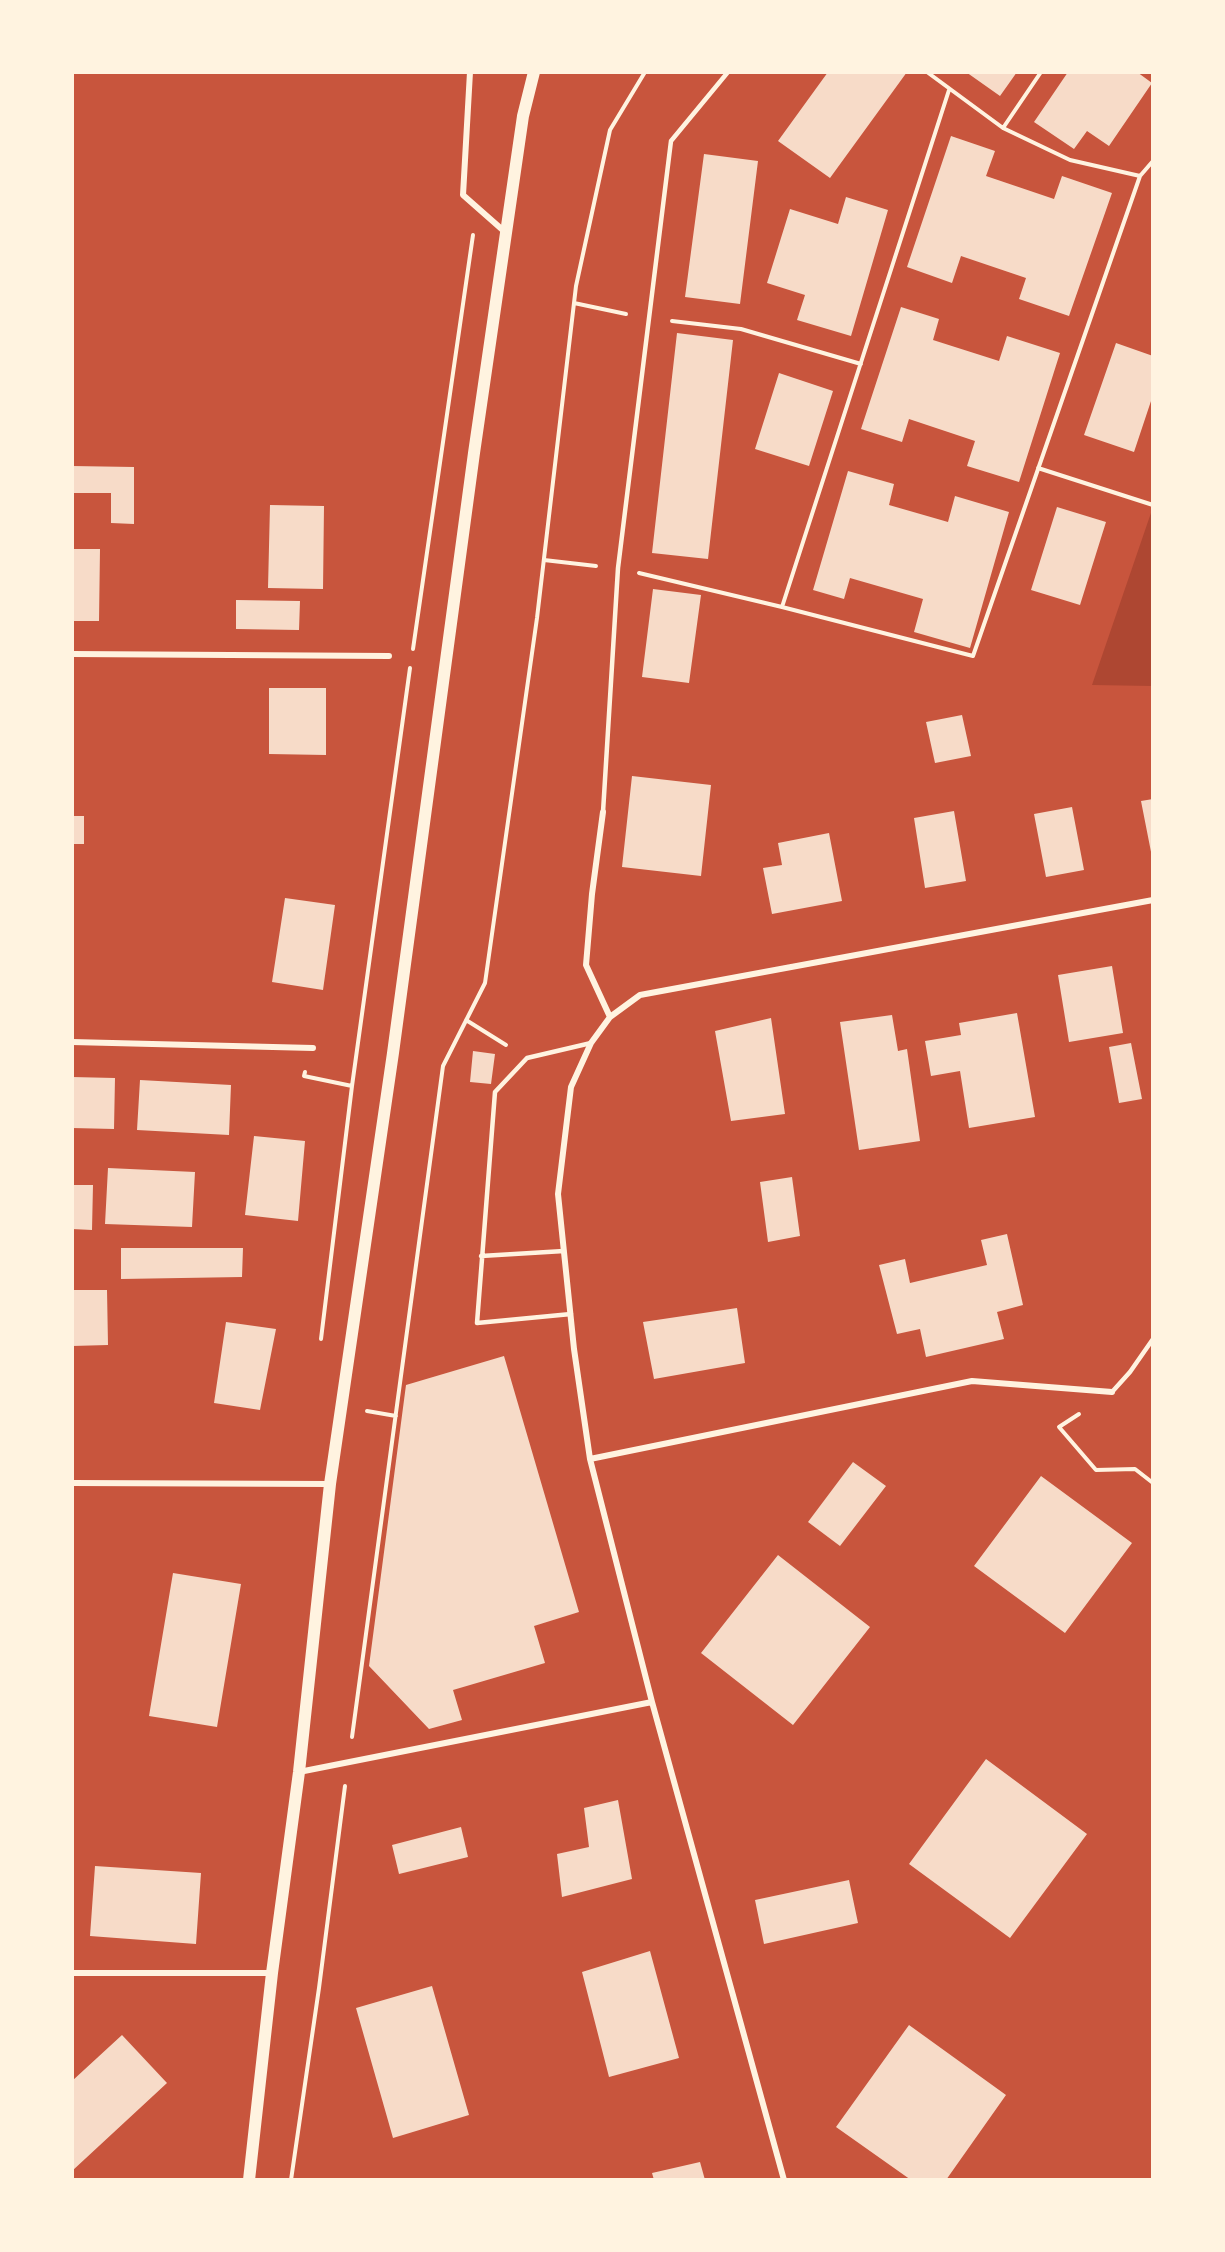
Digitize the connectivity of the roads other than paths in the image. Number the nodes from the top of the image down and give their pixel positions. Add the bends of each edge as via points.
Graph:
1 (470, 72) edge
2 (534, 72) edge
3 (729, 72) edge
4 (506, 233) junction
5 (72, 654) edge
6 (389, 656) dead end
7 (603, 812) joint
8 (1153, 900) edge
9 (610, 1017) junction
10 (72, 1042) edge
11 (591, 1043) junction
12 (313, 1048) dead end
13 (564, 1251) junction
14 (481, 1256) junction
15 (571, 1314) junction
16 (1153, 1339) edge
17 (1112, 1392) joint
18 (590, 1459) junction
19 (72, 1483) edge
20 (330, 1484) junction
21 (652, 1702) junction
22 (299, 1772) junction
23 (72, 1973) edge
24 (272, 1973) junction
25 (249, 2180) edge
26 (784, 2180) edge

1 - 4 street via 463,195
2 - 4 main road via 523,116
3 - 7 lane via 671,141 618,568
4 - 20 main road
5 - 6 street
7 - 9 street via 586,965
8 - 9 street via 640,995
9 - 11 street
10 - 12 street
11 - 13 street via 570,1099 558,1194
11 - 14 lane via 527,1058 495,1092
13 - 14 lane
13 - 15 street
14 - 15 lane via 477,1323
15 - 18 street
16 - 17 lane
17 - 18 street via 972,1381
18 - 21 street
19 - 20 street
20 - 22 main road
21 - 22 street
21 - 26 street
22 - 24 main road
23 - 24 street
24 - 25 main road

